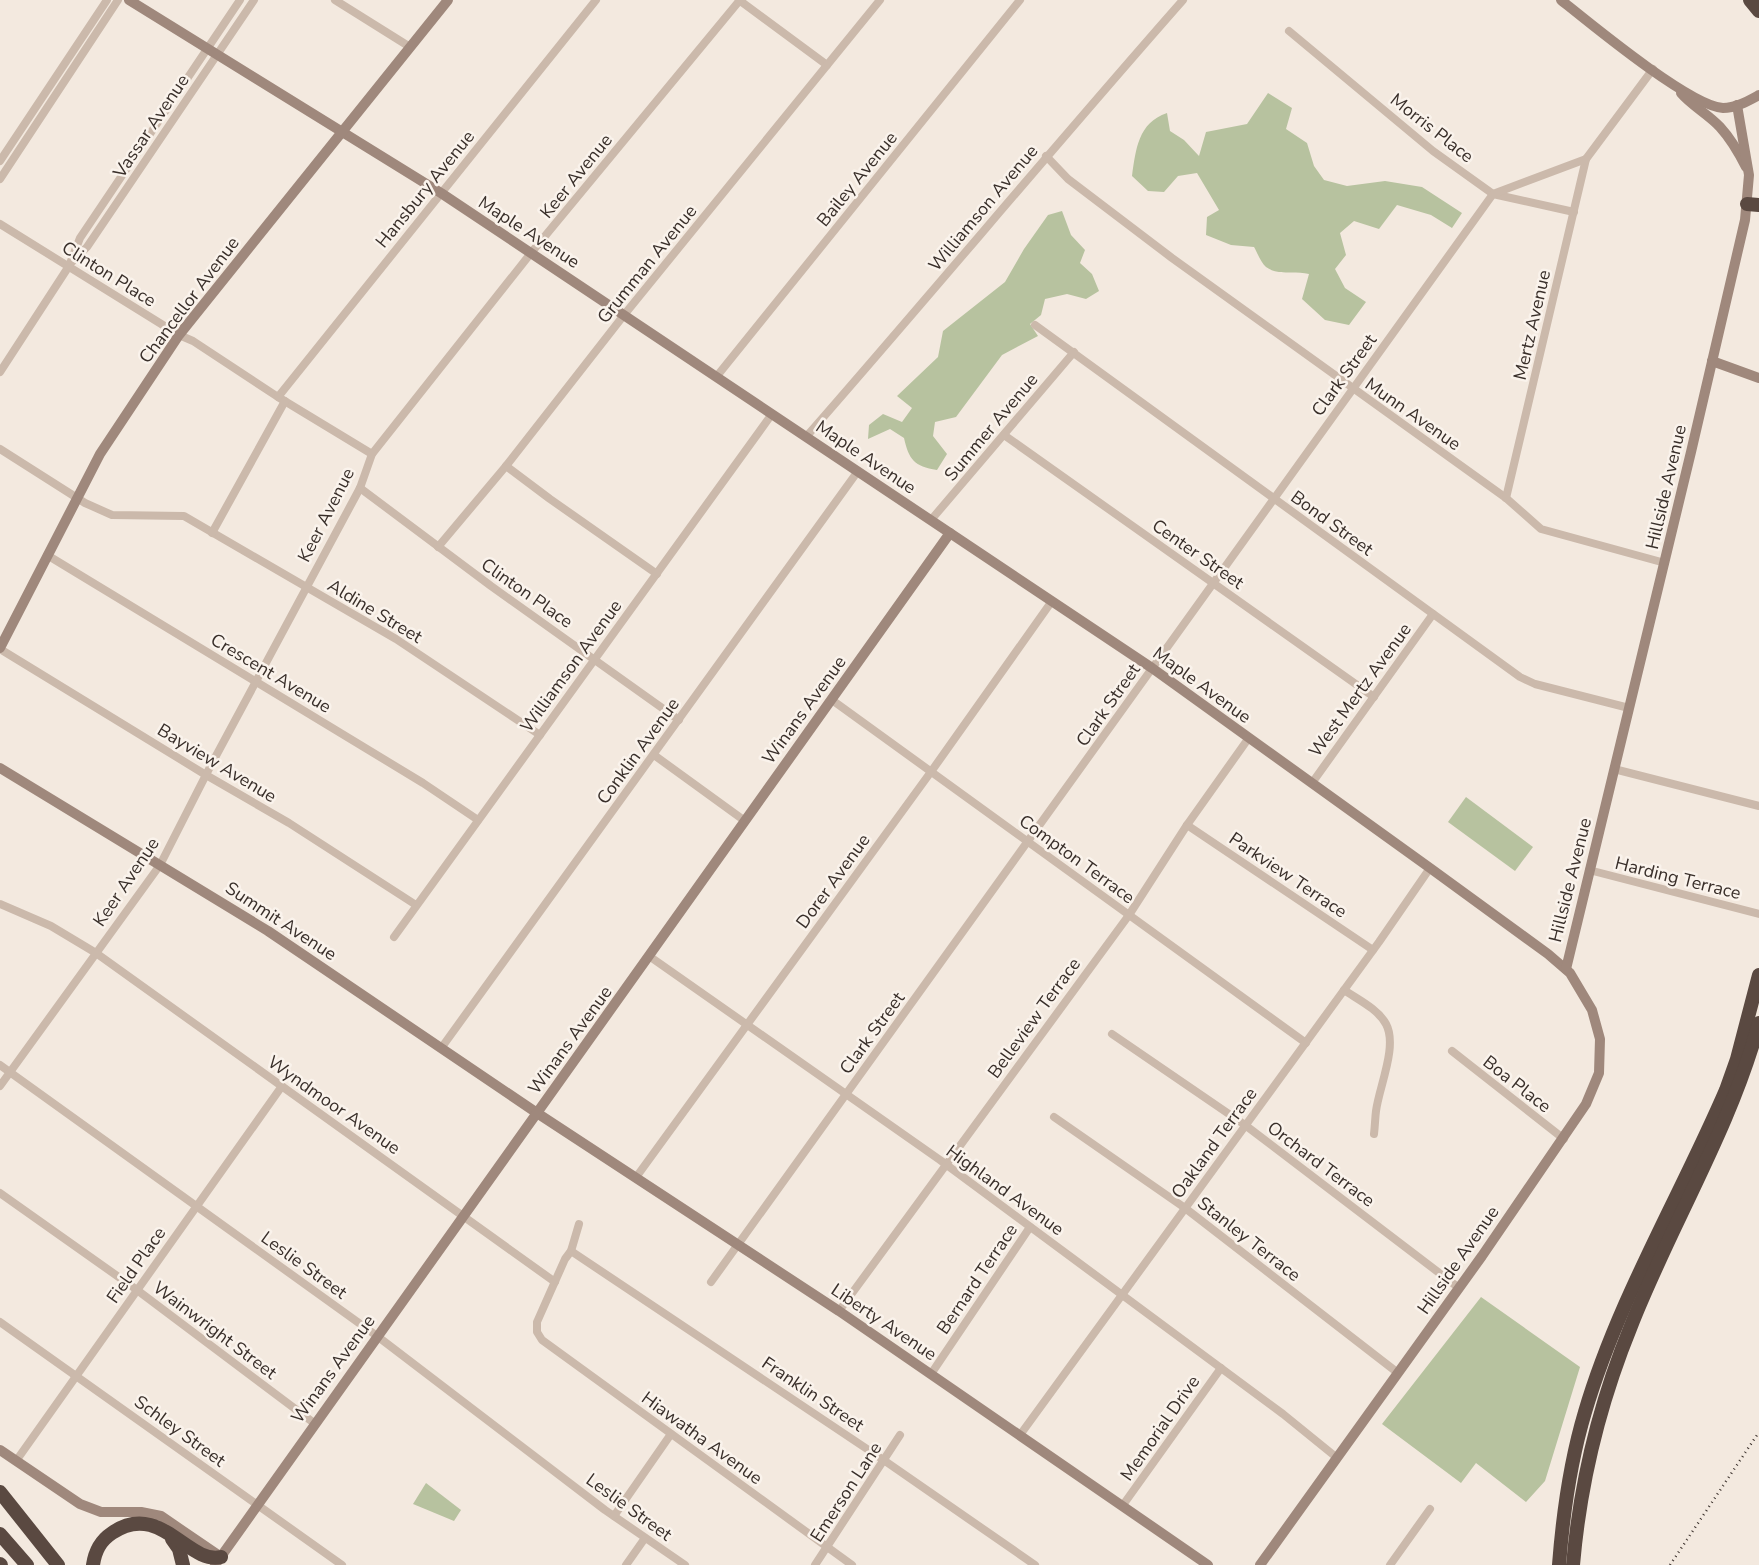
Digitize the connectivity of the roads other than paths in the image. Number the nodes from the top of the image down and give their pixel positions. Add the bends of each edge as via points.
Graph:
1 (108, 0) edge
2 (118, 0) edge
3 (129, 0) edge
4 (240, 0) edge
5 (254, 0) edge
6 (335, 0) edge
7 (448, 0) edge
8 (596, 0) edge
9 (739, 0) edge
10 (880, 0) edge
11 (1020, 0) edge
12 (1183, 0) edge
13 (1561, 0) edge
14 (1750, 0) edge
15 (1759, 11) edge
16 (1289, 32) dead end
17 (410, 47) junction
18 (208, 49) junction
19 (218, 55) junction
20 (827, 65) junction
21 (1653, 69) junction
22 (1674, 84) junction
23 (1759, 95) edge
24 (1737, 105) junction
25 (343, 133) junction
26 (136, 155) junction
27 (1046, 156) junction
28 (1586, 159) junction
29 (0, 161) edge
30 (146, 161) junction
31 (1749, 175) junction
32 (0, 179) edge
33 (441, 193) junction
34 (1493, 194) junction
35 (1753, 204) edge
36 (1574, 212) junction
37 (0, 224) edge
38 (531, 253) junction
39 (69, 266) junction
40 (624, 315) junction
41 (1035, 325) dead end
42 (179, 335) junction
43 (1074, 352) junction
44 (1712, 361) junction
45 (0, 372) edge
46 (717, 376) junction
47 (1759, 378) edge
48 (1352, 389) junction
49 (282, 399) junction
50 (772, 414) junction
51 (1004, 435) junction
52 (806, 437) junction
53 (0, 450) edge
54 (372, 454) junction
55 (506, 466) junction
56 (858, 471) junction
57 (360, 488) junction
58 (77, 498) junction
59 (1506, 498) junction
60 (1274, 499) junction
61 (932, 520) junction
62 (212, 533) junction
63 (950, 533) junction
64 (438, 547) junction
65 (48, 555) junction
66 (1664, 563) junction
67 (657, 574) junction
68 (1213, 583) junction
69 (306, 587) junction
70 (1052, 601) junction
71 (1433, 614) junction
72 (0, 648) edge
73 (595, 658) junction
74 (1152, 668) junction
75 (256, 682) junction
76 (1374, 697) junction
77 (832, 700) junction
78 (1629, 708) junction
79 (679, 720) junction
80 (540, 735) junction
81 (1248, 739) junction
82 (654, 755) junction
83 (0, 768) edge
84 (1614, 769) junction
85 (931, 772) junction
86 (206, 775) junction
87 (1312, 783) junction
88 (1759, 806) edge
89 (478, 820) junction
90 (745, 821) junction
91 (1187, 825) junction
92 (1029, 842) junction
93 (160, 865) junction
94 (1430, 868) junction
95 (1589, 870) junction
96 (0, 904) edge
97 (416, 905) junction
98 (1759, 914) edge
99 (1129, 915) junction
100 (394, 936) dead end
101 (1373, 950) junction
102 (96, 953) junction
103 (649, 956) junction
104 (1566, 969) junction
105 (1759, 975) edge
106 (1344, 990) junction
107 (1759, 1023) edge
108 (747, 1025) junction
109 (1112, 1034) dead end
110 (1306, 1043) junction
111 (442, 1047) junction
112 (1452, 1051) dead end
113 (0, 1065) edge
114 (10, 1072) junction
115 (0, 1086) edge
116 (282, 1086) junction
117 (846, 1094) junction
118 (537, 1112) junction
119 (1054, 1117) dead end
120 (1245, 1125) junction
121 (1374, 1134) dead end
122 (1564, 1139) junction
123 (948, 1166) junction
124 (637, 1176) junction
125 (0, 1193) edge
126 (196, 1206) junction
127 (1185, 1208) junction
128 (463, 1216) junction
129 (579, 1224) dead end
130 (1030, 1227) junction
131 (738, 1245) junction
132 (571, 1251) junction
133 (555, 1282) junction
134 (711, 1282) dead end
135 (1459, 1288) junction
136 (137, 1290) junction
137 (1122, 1295) junction
138 (839, 1312) junction
139 (0, 1322) edge
140 (377, 1336) junction
141 (1221, 1368) junction
142 (1398, 1373) junction
143 (931, 1374) junction
144 (77, 1377) junction
145 (314, 1423) junction
146 (671, 1434) junction
147 (1020, 1434) junction
148 (900, 1435) dead end
149 (0, 1450) edge
150 (1336, 1458) junction
151 (16, 1461) junction
152 (885, 1461) junction
153 (0, 1492) edge
154 (1123, 1505) junction
155 (256, 1506) junction
156 (1430, 1509) dead end
157 (614, 1516) junction
158 (162, 1531) junction
159 (0, 1534) edge
160 (644, 1538) junction
161 (827, 1548) junction
162 (218, 1561) edge
163 (27, 1565) edge
164 (58, 1565) edge
165 (93, 1565) edge
166 (183, 1565) edge
167 (342, 1565) edge
168 (626, 1565) edge
169 (685, 1565) edge
170 (815, 1565) edge
171 (852, 1565) edge
172 (1035, 1565) edge
173 (1208, 1565) edge
174 (1260, 1565) edge
175 (1390, 1565) edge
176 (1559, 1565) edge
177 (1573, 1565) edge

1 - 29 street
2 - 32 street
3 - 18 street, Maple Avenue
4 - 18 street, Vassar Avenue
5 - 19 street, Vassar Avenue
6 - 17 street
7 - 17 street, Chancellor Avenue
8 - 33 street, Hansbury Avenue
9 - 20 street
9 - 38 street, Keer Avenue
10 - 20 street, Grumman Avenue
11 - 46 street, Bailey Avenue
12 - 27 street, Williamson Avenue
13 - 21 street
14 - 15 highway
16 - 34 street, Morris Place via 1433,151
17 - 25 street, Chancellor Avenue
18 - 19 street, Maple Avenue
18 - 26 street, Vassar Avenue
19 - 25 street, Maple Avenue
19 - 30 street, Vassar Avenue
20 - 40 street, Grumman Avenue
21 - 22 street
21 - 28 street
22 - 24 street via 1709,104 1723,108
22 - 31 street via 1692,106 1720,127
23 - 24 street
24 - 31 street, Hillside Avenue
25 - 33 street, Maple Avenue
25 - 42 street, Chancellor Avenue
26 - 30 street
26 - 39 street, Vassar Avenue via 80,238
27 - 48 street, Munn Avenue via 1068,179 1150,242
27 - 52 street, Williamson Avenue
28 - 34 street
28 - 36 street, Mertz Avenue
30 - 39 street, Vassar Avenue via 87,247
31 - 35 street, Hillside Avenue
33 - 38 street, Maple Avenue
33 - 49 street, Hansbury Avenue
34 - 36 street, Morris Place
34 - 48 street, Clark Street
35 - 44 street, Hillside Avenue
36 - 59 street, Mertz Avenue
37 - 39 street, Clinton Place
38 - 40 street, Maple Avenue
38 - 54 street, Keer Avenue
39 - 42 street, Clinton Place
39 - 45 street, Vassar Avenue
40 - 46 street, Maple Avenue
40 - 55 street, Grumman Avenue
41 - 43 street, Bond Street
42 - 49 street, Clinton Place
42 - 58 street, Chancellor Avenue via 100,454
43 - 51 street, Summer Avenue
43 - 60 street, Bond Street
44 - 47 street
44 - 66 street, Hillside Avenue
46 - 50 street, Maple Avenue
48 - 59 street, Munn Avenue
48 - 60 street, Clark Street
49 - 54 street, Clinton Place
49 - 62 street, Hansbury Avenue
50 - 52 street, Maple Avenue
50 - 67 street, Williamson Avenue
51 - 61 street, Summer Avenue
51 - 68 street, Center Street
52 - 56 street, Maple Avenue
53 - 58 street, Aldine Street
54 - 57 street, Keer Avenue
55 - 64 street, Grumman Avenue
55 - 67 street
56 - 61 street, Maple Avenue
56 - 79 street, Conklin Avenue
57 - 64 street, Clinton Place
57 - 69 street, Keer Avenue
58 - 62 street, Aldine Street via 112,515 184,516
58 - 65 street, Chancellor Avenue
59 - 66 street, Munn Avenue via 1541,529
60 - 68 street, Clark Street
60 - 71 street, Bond Street
61 - 63 street, Maple Avenue
62 - 69 street, Aldine Street
63 - 70 street, Maple Avenue
63 - 77 street, Winans Avenue
64 - 73 street, Clinton Place
65 - 72 street, Chancellor Avenue
65 - 75 street, Crescent Avenue
66 - 78 street, Hillside Avenue
67 - 73 street, Williamson Avenue
68 - 74 street, Clark Street
68 - 76 street, Center Street
69 - 75 street, Keer Avenue
69 - 80 street, Aldine Street via 396,639
70 - 74 street, Maple Avenue
70 - 85 street, Dorer Avenue
71 - 76 street, West Mertz Avenue
71 - 78 street, Bond Street via 1530,683
72 - 86 street, Bayview Avenue
73 - 79 street, Clinton Place
73 - 80 street, Williamson Avenue
74 - 81 street, Maple Avenue
74 - 92 street, Clark Street
75 - 86 street, Keer Avenue
75 - 89 street, Crescent Avenue via 423,782
76 - 87 street, West Mertz Avenue
77 - 85 street, Compton Terrace
77 - 90 street, Winans Avenue
78 - 84 street, Hillside Avenue
79 - 82 street, Conklin Avenue
80 - 89 street, Williamson Avenue
81 - 87 street, Maple Avenue
81 - 91 street, Belleview Terrace
82 - 90 street
82 - 111 street, Conklin Avenue
83 - 93 street, Summit Avenue
84 - 88 street
84 - 95 street, Hillside Avenue
85 - 92 street, Compton Terrace
85 - 108 street, Dorer Avenue
86 - 93 street, Keer Avenue
86 - 97 street, Bayview Avenue via 290,823
87 - 94 street, Maple Avenue
89 - 97 street, Williamson Avenue
90 - 103 street, Winans Avenue
91 - 99 street, Belleview Terrace
91 - 101 street, Parkview Terrace
92 - 99 street, Compton Terrace
92 - 117 street, Clark Street
93 - 102 street, Keer Avenue
93 - 111 street, Summit Avenue via 268,930
94 - 101 street, Oakland Terrace
94 - 104 street, Maple Avenue
95 - 98 street, Harding Terrace
95 - 104 street, Hillside Avenue
96 - 102 street, Wyndmoor Avenue via 51,926
97 - 100 street, Williamson Avenue
99 - 110 street, Compton Terrace
99 - 123 street, Belleview Terrace via 974,1124
101 - 106 street, Oakland Terrace
102 - 114 street, Keer Avenue
102 - 116 street, Wyndmoor Avenue
103 - 108 street, Highland Avenue
103 - 118 street, Winans Avenue
104 - 122 street, Hillside Avenue via 1592,1010 1601,1049 1594,1088
105 - 176 highway via 1726,1090 1628,1302 1588,1402 1567,1490
106 - 110 street, Oakland Terrace
106 - 121 street via 1377,1014 1386,1024 1389,1035 1390,1048
107 - 177 highway via 1734,1102 1637,1311 1616,1366 1587,1470
108 - 117 street, Highland Avenue
108 - 124 street, Dorer Avenue
109 - 120 street, Orchard Terrace
110 - 120 street, Oakland Terrace
111 - 118 street, Summit Avenue
112 - 122 street, Boa Place
113 - 114 street, Leslie Street
114 - 115 street, Keer Avenue
114 - 126 street, Leslie Street
116 - 126 street, Field Place
116 - 128 street, Wyndmoor Avenue
117 - 123 street, Highland Avenue
117 - 131 street, Clark Street
118 - 124 street, Liberty Avenue
118 - 128 street, Winans Avenue
119 - 127 street, Stanley Terrace
120 - 127 street, Oakland Terrace
120 - 135 street, Orchard Terrace
122 - 135 street, Hillside Avenue
123 - 130 street, Highland Avenue
123 - 138 street, Belleview Terrace
124 - 131 street, Liberty Avenue
125 - 136 street, Wainwright Street
126 - 136 street, Field Place
126 - 140 street, Leslie Street
127 - 137 street, Oakland Terrace
127 - 142 street, Stanley Terrace
128 - 133 street, Wyndmoor Avenue
128 - 140 street, Winans Avenue
129 - 132 street
130 - 137 street, Highland Avenue
130 - 143 street, Bernard Terrace
131 - 134 street, Clark Street
131 - 138 street, Liberty Avenue
132 - 133 street
132 - 152 street, Franklin Street
133 - 146 street, Hiawatha Avenue via 537,1322 537,1332 542,1340
135 - 142 street, Hillside Avenue
136 - 144 street, Field Place
136 - 145 street, Wainwright Street
137 - 141 street, Highland Avenue
137 - 147 street, Oakland Terrace
138 - 143 street, Liberty Avenue
139 - 144 street, Schley Street
140 - 145 street, Winans Avenue
140 - 157 street, Leslie Street
141 - 150 street, Highland Avenue
141 - 154 street, Memorial Drive
142 - 150 street, Hillside Avenue
143 - 147 street, Liberty Avenue
144 - 151 street, Field Place
144 - 155 street, Schley Street
145 - 155 street, Winans Avenue
146 - 157 street
146 - 161 street, Hiawatha Avenue
147 - 154 street, Liberty Avenue
148 - 152 street, Emerson Lane
149 - 151 street
150 - 174 street, Hillside Avenue
151 - 162 street via 80,1504 101,1512 141,1512 161,1516
152 - 161 street, Emerson Lane
152 - 172 street, Franklin Street
153 - 164 highway
154 - 173 street, Liberty Avenue
155 - 162 street, Winans Avenue
155 - 167 street, Schley Street
156 - 175 street
157 - 160 street, Leslie Street
158 - 162 highway via 203,1558
158 - 165 highway via 141,1524 116,1530 101,1542
158 - 166 highway via 179,1549
159 - 163 highway
160 - 168 street
160 - 169 street, Leslie Street
161 - 170 street, Emerson Lane
161 - 171 street, Hiawatha Avenue

